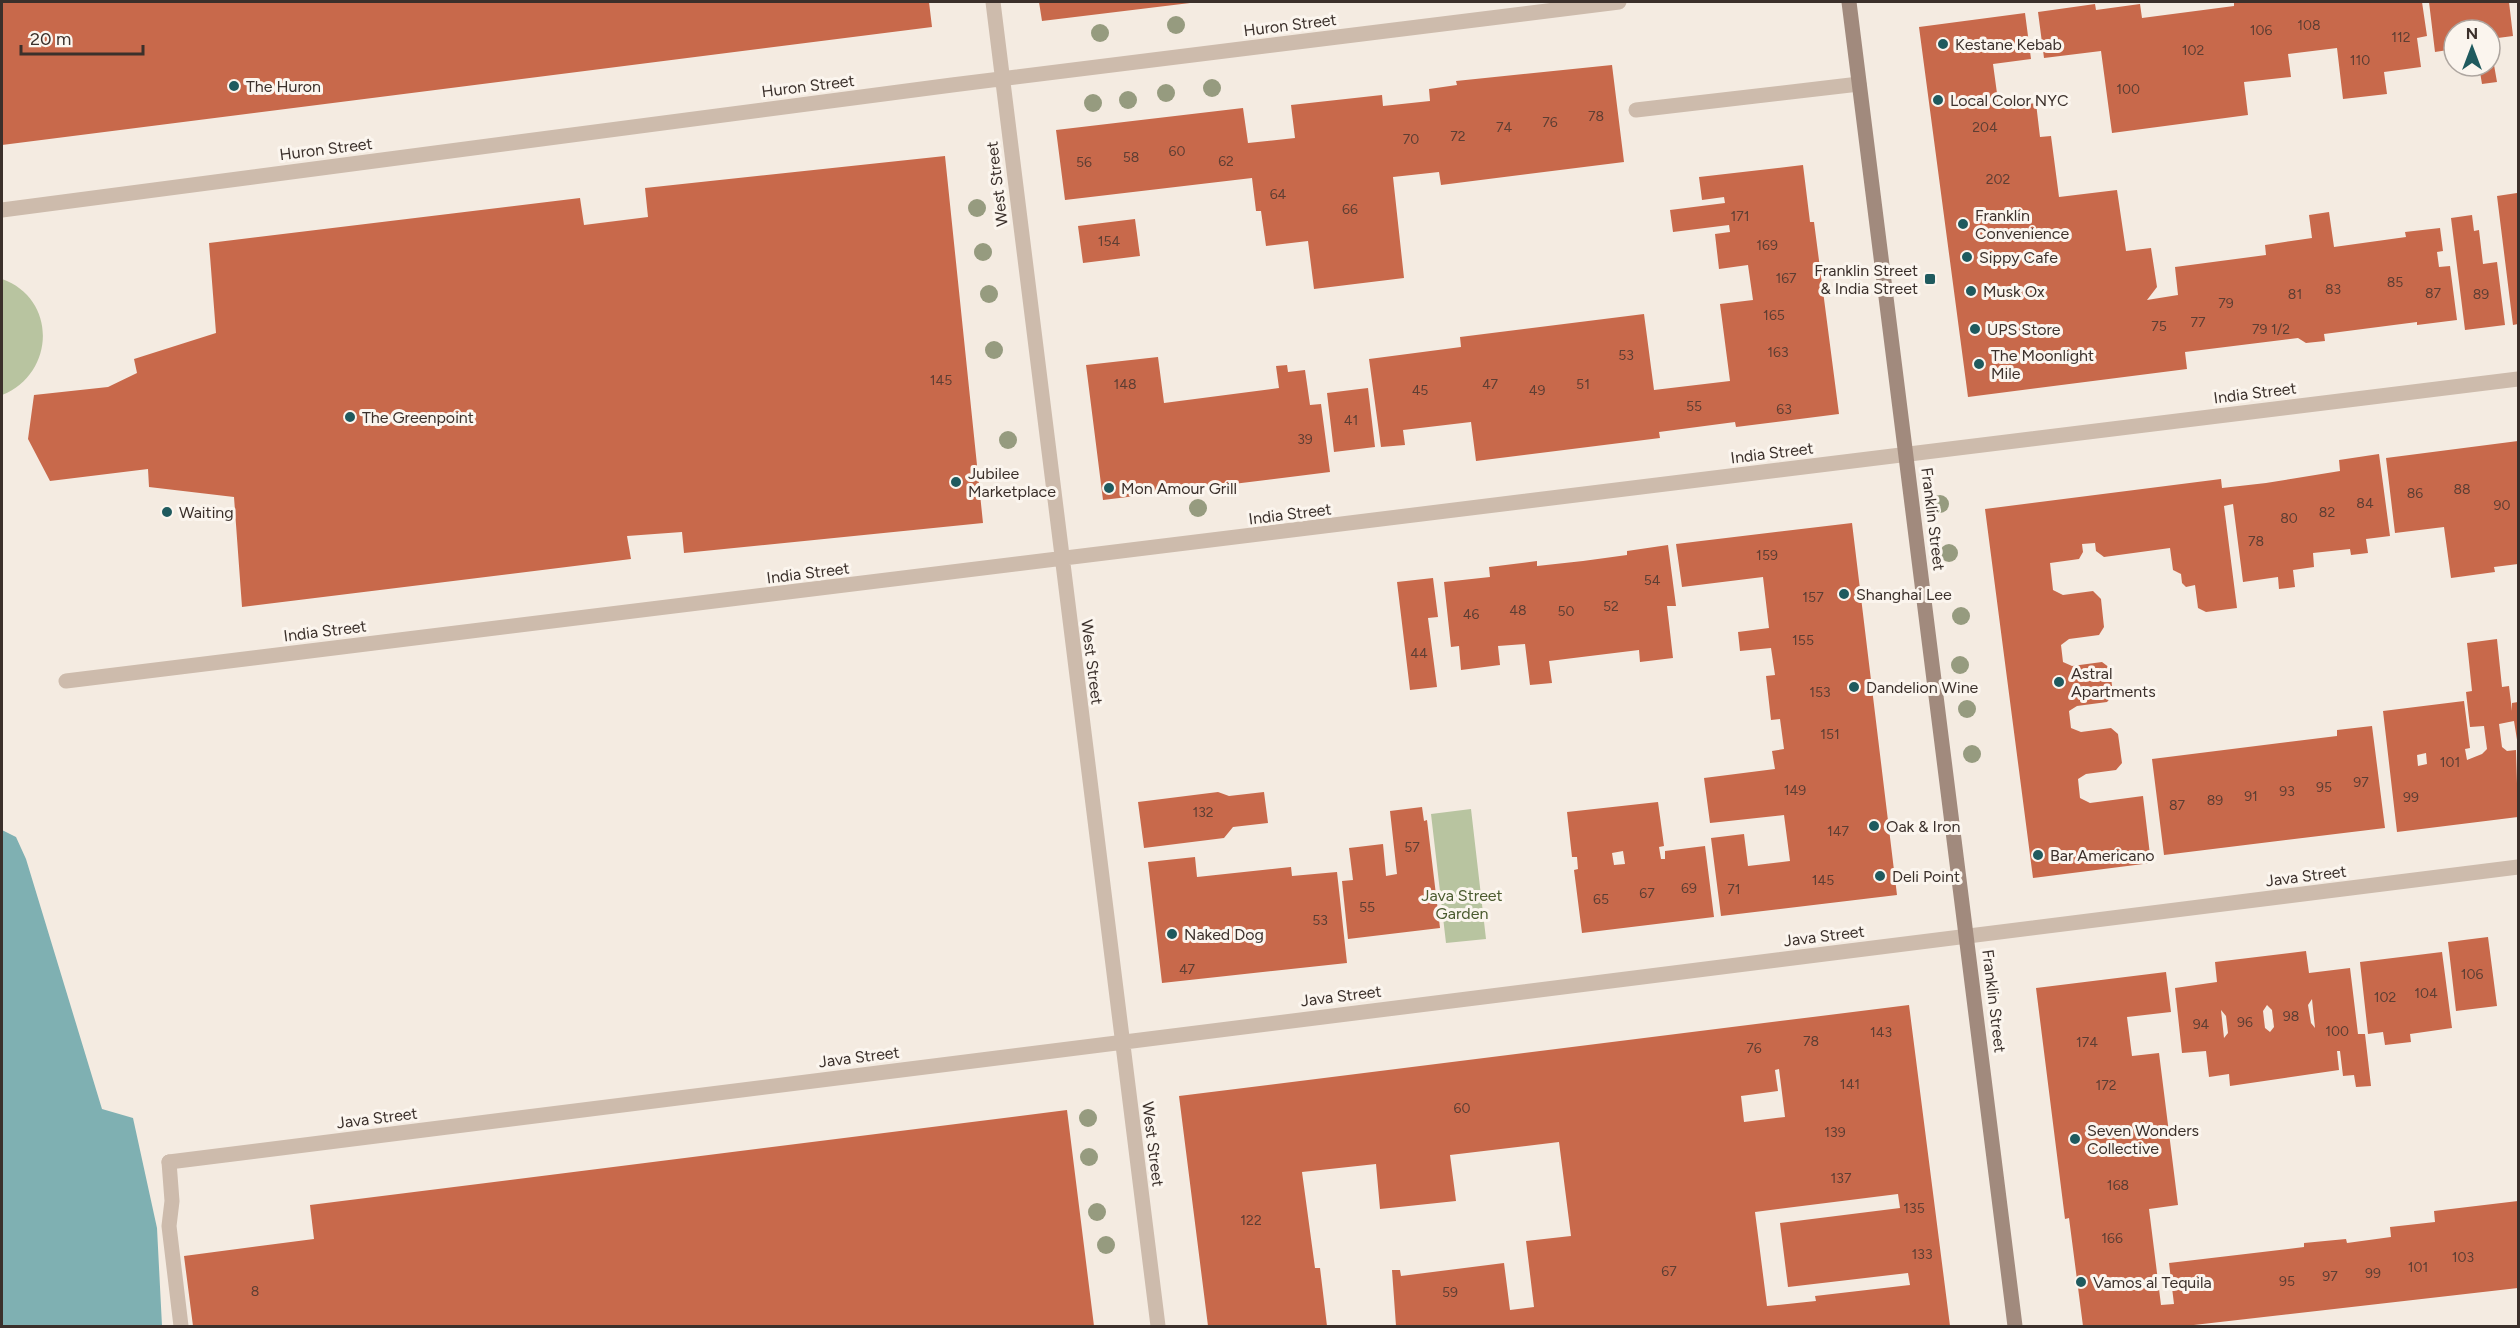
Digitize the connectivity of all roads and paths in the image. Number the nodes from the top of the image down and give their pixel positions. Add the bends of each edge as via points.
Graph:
1 (993, 2) edge
2 (1619, 2) edge
3 (1849, 2) edge
4 (1002, 79) junction
5 (1859, 84) junction
6 (1636, 110) dead end
7 (2, 210) edge
8 (2518, 379) edge
9 (1907, 455) junction
10 (1061, 560) junction
11 (66, 681) dead end
12 (2518, 867) edge
13 (1968, 936) junction
14 (1122, 1042) junction
15 (182, 1326) edge
16 (1158, 1326) edge
17 (2015, 1326) edge

1 - 4 street, West Street
2 - 4 street, Huron Street
3 - 5 street, Franklin Street
4 - 7 street, Huron Street
4 - 10 street, West Street
5 - 6 street
5 - 9 street, Franklin Street
8 - 9 street, India Street
9 - 10 street, India Street
9 - 13 street, Franklin Street
10 - 11 street, India Street
10 - 14 street, West Street
12 - 13 street, Java Street
13 - 14 street, Java Street
13 - 17 street, Franklin Street
14 - 15 street, Java Street via 169,1162 169,1226
14 - 16 street, West Street

